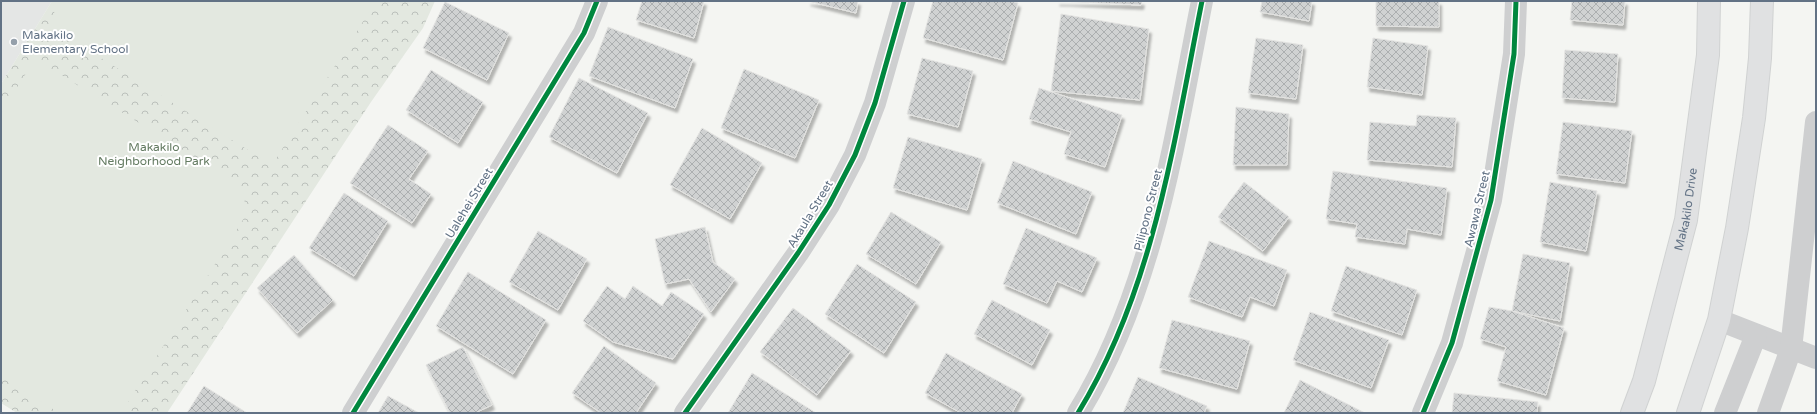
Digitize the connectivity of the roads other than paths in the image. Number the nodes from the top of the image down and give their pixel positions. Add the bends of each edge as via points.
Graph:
1 (597, 1) edge
2 (904, 1) edge
3 (1202, 1) edge
4 (1516, 1) edge
5 (1710, 1) edge
6 (1762, 1) edge
7 (1816, 122) edge
8 (1719, 320) junction
9 (1756, 335) junction
10 (1791, 349) junction
11 (1816, 358) edge
12 (353, 413) edge
13 (685, 413) edge
14 (1078, 413) edge
15 (1423, 413) edge
16 (1632, 413) edge
17 (1688, 413) edge
18 (1725, 413) edge
19 (1768, 413) edge

1 - 12 street, Ualehei Street via 584,33
2 - 13 street, Akaula Street via 875,102 855,155 829,205
3 - 14 street, Pilipono Street via 1166,182 1147,257 1120,330
4 - 15 street, Awawa Street via 1514,54 1491,200 1452,343
5 - 16 main road, Makakilo Drive via 1708,55 1686,220 1644,381
6 - 8 main road via 1754,118 1737,228
7 - 10 street
8 - 9 street
8 - 17 main road
9 - 10 street
9 - 18 street
10 - 11 street
10 - 19 street

